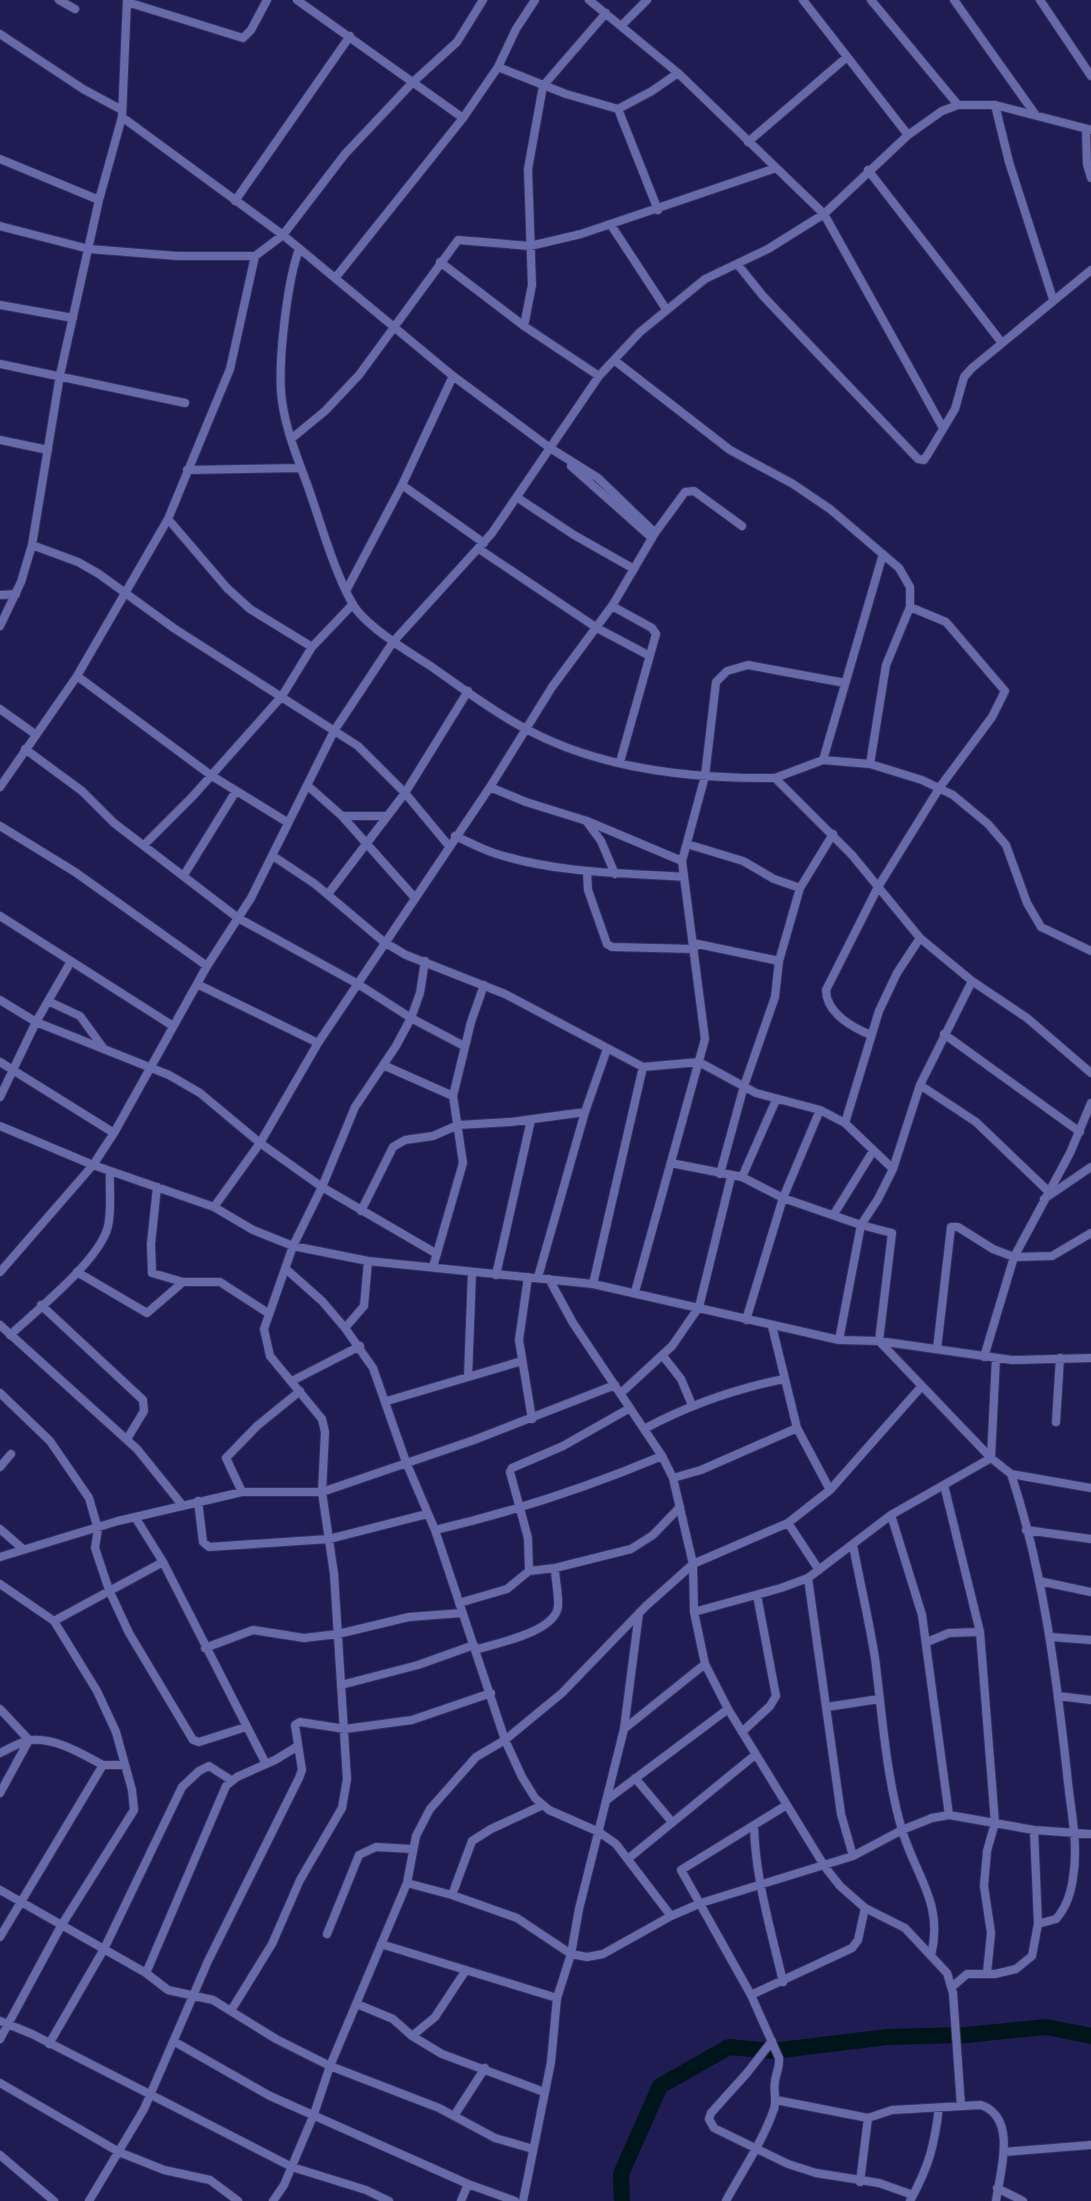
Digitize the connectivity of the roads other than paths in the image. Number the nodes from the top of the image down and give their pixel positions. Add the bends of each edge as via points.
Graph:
1 (59, 0) edge
2 (267, 0) edge
3 (297, 0) edge
4 (483, 0) edge
5 (535, 0) edge
6 (589, 0) edge
7 (647, 0) edge
8 (803, 0) edge
9 (871, 0) edge
10 (954, 0) edge
11 (1040, 0) edge
12 (127, 1) edge
13 (75, 9) dead end
14 (606, 14) junction
15 (621, 26) junction
16 (0, 34) edge
17 (350, 36) junction
18 (847, 57) junction
19 (498, 67) junction
20 (678, 73) junction
21 (1091, 76) edge
22 (414, 82) junction
23 (543, 86) junction
24 (958, 105) junction
25 (995, 105) junction
26 (618, 109) junction
27 (122, 113) junction
28 (1035, 114) junction
29 (463, 118) junction
30 (1088, 129) edge
31 (908, 135) junction
32 (748, 142) junction
33 (0, 159) edge
34 (776, 168) junction
35 (868, 170) junction
36 (1091, 178) edge
37 (99, 200) junction
38 (235, 201) junction
39 (658, 210) junction
40 (824, 214) junction
41 (611, 225) junction
42 (0, 226) edge
43 (283, 235) junction
44 (530, 246) junction
45 (89, 249) junction
46 (299, 249) junction
47 (255, 256) junction
48 (440, 262) junction
49 (738, 265) junction
50 (1091, 270) edge
51 (336, 277) junction
52 (1053, 299) junction
53 (0, 305) edge
54 (666, 309) junction
55 (73, 318) junction
56 (393, 326) junction
57 (524, 326) junction
58 (1002, 343) junction
59 (614, 360) junction
60 (0, 364) edge
61 (60, 375) junction
62 (453, 376) junction
63 (599, 376) junction
64 (185, 403) dead end
65 (943, 428) junction
66 (0, 440) edge
67 (291, 440) junction
68 (550, 448) junction
69 (48, 450) junction
70 (301, 468) junction
71 (187, 470) junction
72 (402, 485) junction
73 (518, 498) junction
74 (168, 519) junction
75 (742, 526) dead end
76 (654, 536) junction
77 (32, 545) junction
78 (482, 546) junction
79 (883, 554) junction
80 (634, 569) junction
81 (347, 589) junction
82 (123, 592) junction
83 (16, 594) junction
84 (0, 595) edge
85 (353, 604) junction
86 (612, 606) junction
87 (910, 607) junction
88 (0, 626) edge
89 (597, 628) junction
90 (393, 642) junction
91 (312, 647) junction
92 (648, 655) junction
93 (77, 676) junction
94 (845, 682) junction
95 (468, 691) junction
96 (282, 696) junction
97 (0, 709) edge
98 (526, 729) junction
99 (334, 731) junction
100 (35, 734) junction
101 (25, 749) junction
102 (823, 760) junction
103 (620, 762) junction
104 (870, 764) junction
105 (212, 776) junction
106 (705, 776) junction
107 (775, 778) junction
108 (308, 786) junction
109 (0, 787) edge
110 (490, 787) junction
111 (940, 788) junction
112 (236, 791) junction
113 (405, 793) junction
114 (342, 816) junction
115 (387, 816) junction
116 (586, 821) junction
117 (288, 822) junction
118 (0, 826) edge
119 (833, 834) junction
120 (455, 836) junction
121 (367, 844) junction
122 (687, 844) junction
123 (144, 845) junction
124 (449, 846) junction
125 (273, 856) junction
126 (682, 861) junction
127 (587, 871) junction
128 (615, 874) junction
129 (184, 875) junction
130 (684, 876) junction
131 (878, 887) junction
132 (800, 888) junction
133 (328, 894) junction
134 (415, 898) junction
135 (0, 916) edge
136 (238, 918) junction
137 (920, 938) junction
138 (384, 942) junction
139 (694, 946) junction
140 (1091, 951) edge
141 (425, 961) junction
142 (779, 962) junction
143 (70, 963) junction
144 (207, 966) junction
145 (972, 981) junction
146 (197, 984) junction
147 (358, 984) junction
148 (484, 986) junction
149 (0, 1000) edge
150 (48, 1000) junction
151 (411, 1018) junction
152 (36, 1022) junction
153 (173, 1026) junction
154 (944, 1034) junction
155 (871, 1035) junction
156 (318, 1042) junction
157 (464, 1046) junction
158 (607, 1049) junction
159 (104, 1050) junction
160 (0, 1062) edge
161 (699, 1062) junction
162 (383, 1065) junction
163 (152, 1066) junction
164 (643, 1067) junction
165 (11, 1069) junction
166 (1091, 1073) edge
167 (920, 1085) junction
168 (744, 1086) junction
169 (453, 1096) junction
170 (0, 1097) edge
171 (776, 1100) junction
172 (1091, 1103) edge
173 (820, 1110) junction
174 (585, 1112) junction
175 (531, 1120) junction
176 (845, 1123) junction
177 (458, 1125) junction
178 (0, 1126) edge
179 (1080, 1132) junction
180 (114, 1133) junction
181 (260, 1143) junction
182 (873, 1150) junction
183 (671, 1163) junction
184 (93, 1165) junction
185 (1091, 1167) edge
186 (893, 1169) junction
187 (110, 1171) junction
188 (720, 1174) junction
189 (731, 1177) junction
190 (742, 1178) junction
191 (157, 1187) junction
192 (322, 1187) junction
193 (1046, 1195) junction
194 (783, 1198) junction
195 (214, 1207) junction
196 (361, 1211) junction
197 (834, 1214) junction
198 (861, 1225) junction
199 (1091, 1233) edge
200 (293, 1246) junction
201 (437, 1254) junction
202 (1014, 1257) junction
203 (368, 1261) junction
204 (433, 1267) junction
205 (286, 1269) junction
206 (0, 1272) edge
207 (77, 1272) junction
208 (472, 1272) junction
209 (496, 1275) junction
210 (528, 1277) junction
211 (538, 1277) junction
212 (549, 1279) junction
213 (183, 1282) junction
214 (593, 1284) junction
215 (635, 1292) junction
216 (41, 1305) junction
217 (699, 1306) junction
218 (268, 1313) junction
219 (746, 1320) junction
220 (0, 1325) edge
221 (772, 1326) junction
222 (345, 1328) junction
223 (10, 1335) junction
224 (839, 1340) junction
225 (879, 1341) junction
226 (360, 1346) junction
227 (937, 1349) junction
228 (663, 1356) junction
229 (984, 1357) junction
230 (996, 1358) junction
231 (1060, 1358) junction
232 (1091, 1358) edge
233 (522, 1361) junction
234 (468, 1377) junction
235 (784, 1379) junction
236 (292, 1381) junction
237 (615, 1385) junction
238 (921, 1387) junction
239 (300, 1391) junction
240 (0, 1393) edge
241 (621, 1393) junction
242 (387, 1401) junction
243 (692, 1405) junction
244 (630, 1408) junction
245 (532, 1419) junction
246 (1056, 1422) dead end
247 (797, 1428) junction
248 (644, 1429) junction
249 (126, 1439) junction
250 (11, 1455) dead end
251 (662, 1456) junction
252 (991, 1458) junction
253 (406, 1462) junction
254 (0, 1467) edge
255 (1011, 1474) junction
256 (673, 1478) junction
257 (944, 1485) junction
258 (1091, 1486) edge
259 (830, 1490) junction
260 (242, 1492) junction
261 (322, 1492) junction
262 (198, 1501) junction
263 (183, 1506) junction
264 (520, 1507) junction
265 (680, 1507) junction
266 (427, 1514) junction
267 (891, 1515) junction
268 (135, 1517) junction
269 (788, 1523) junction
270 (0, 1528) edge
271 (98, 1529) junction
272 (435, 1530) junction
273 (1026, 1530) junction
274 (329, 1539) junction
275 (1091, 1539) edge
276 (853, 1545) junction
277 (23, 1549) junction
278 (0, 1557) edge
279 (163, 1562) junction
280 (693, 1564) junction
281 (555, 1568) junction
282 (819, 1570) junction
283 (529, 1571) junction
284 (807, 1578) junction
285 (1039, 1581) junction
286 (0, 1584) edge
287 (109, 1590) junction
288 (1091, 1592) edge
289 (757, 1594) junction
290 (459, 1603) junction
291 (639, 1612) junction
292 (694, 1612) junction
293 (462, 1613) junction
294 (54, 1621) junction
295 (980, 1632) junction
296 (338, 1634) junction
297 (1050, 1637) junction
298 (1091, 1640) edge
299 (927, 1642) junction
300 (205, 1648) junction
301 (475, 1648) junction
302 (705, 1664) junction
303 (341, 1685) junction
304 (491, 1693) junction
305 (1058, 1696) junction
306 (879, 1699) junction
307 (1091, 1700) edge
308 (827, 1707) junction
309 (0, 1709) edge
310 (728, 1709) junction
311 (246, 1727) junction
312 (345, 1729) junction
313 (624, 1729) junction
314 (742, 1732) junction
315 (29, 1740) junction
316 (505, 1740) junction
317 (298, 1746) junction
318 (0, 1754) edge
319 (755, 1755) junction
320 (266, 1764) junction
321 (103, 1765) junction
322 (124, 1765) junction
323 (635, 1778) junction
324 (231, 1780) junction
325 (0, 1793) edge
326 (608, 1799) junction
327 (543, 1804) junction
328 (785, 1806) junction
329 (949, 1815) junction
330 (672, 1822) junction
331 (995, 1823) junction
332 (754, 1825) junction
333 (902, 1830) junction
334 (1034, 1830) junction
335 (599, 1832) junction
336 (1091, 1833) edge
337 (1076, 1834) junction
338 (412, 1849) junction
339 (853, 1856) junction
340 (629, 1858) junction
341 (825, 1867) junction
342 (407, 1883) junction
343 (761, 1887) junction
344 (0, 1890) edge
345 (452, 1894) junction
346 (21, 1902) junction
347 (701, 1903) junction
348 (865, 1908) junction
349 (671, 1916) junction
350 (1038, 1924) junction
351 (61, 1926) junction
352 (327, 1934) dead end
353 (0, 1937) edge
354 (381, 1944) junction
355 (104, 1949) junction
356 (571, 1954) junction
357 (931, 1956) junction
358 (466, 1970) junction
359 (146, 1973) junction
360 (987, 1973) junction
361 (783, 1982) junction
362 (952, 1987) junction
363 (194, 1994) junction
364 (751, 1995) junction
365 (557, 1998) junction
366 (357, 2004) junction
367 (232, 2009) junction
368 (4, 2023) edge
369 (412, 2036) junction
370 (0, 2039) edge
371 (772, 2040) junction
372 (175, 2042) junction
373 (49, 2044) junction
374 (330, 2067) junction
375 (485, 2068) junction
376 (0, 2083) edge
377 (544, 2092) junction
378 (150, 2096) junction
379 (776, 2100) junction
380 (961, 2106) junction
381 (939, 2108) junction
382 (314, 2114) junction
383 (454, 2116) junction
384 (868, 2118) junction
385 (1091, 2145) edge
386 (533, 2149) junction
387 (755, 2149) junction
388 (119, 2152) junction
389 (1004, 2152) junction
390 (0, 2155) edge
391 (292, 2167) junction
392 (860, 2182) junction
393 (468, 2184) junction
394 (997, 2188) junction
395 (912, 2198) edge
396 (54, 2201) edge
397 (88, 2201) edge
398 (238, 2201) edge
399 (273, 2201) edge
400 (389, 2201) edge
401 (461, 2201) edge
402 (515, 2201) edge
403 (523, 2201) edge
404 (726, 2201) edge
405 (996, 2201) edge
406 (1023, 2201) edge

1 - 13 street
2 - 12 street via 243,38
3 - 17 street
4 - 22 street via 457,42
5 - 19 street
6 - 14 street
7 - 15 street
8 - 18 street
9 - 24 street
10 - 28 street
11 - 21 street
12 - 27 street
14 - 15 street
14 - 23 street
15 - 20 street
16 - 27 street
17 - 22 street
17 - 38 street
18 - 31 street
18 - 32 street
19 - 23 street
19 - 29 street
20 - 26 street
20 - 32 street
22 - 29 street
22 - 43 street via 345,154
23 - 26 street
23 - 44 street via 529,158
24 - 25 street
24 - 31 street via 942,111
25 - 28 street
25 - 52 street
26 - 39 street
27 - 37 street
27 - 38 street
28 - 30 street
29 - 51 street
30 - 36 street via 1087,164
31 - 35 street
32 - 34 street
33 - 37 street
34 - 39 street
34 - 40 street
35 - 40 street
35 - 58 street
37 - 45 street
38 - 43 street
39 - 41 street
40 - 49 street
40 - 65 street
41 - 44 street
41 - 54 street
42 - 45 street
43 - 46 street
43 - 47 street
44 - 48 street via 458,240
44 - 57 street via 532,285
45 - 47 street via 177,256
45 - 55 street
46 - 51 street
46 - 67 street via 289,288 281,376
47 - 71 street via 230,369
48 - 56 street
48 - 57 street
49 - 54 street via 705,279
49 - 65 street via 913,455 924,460
50 - 52 street
51 - 56 street
52 - 58 street
53 - 55 street
54 - 59 street
55 - 61 street
56 - 62 street
56 - 67 street via 359,375
57 - 63 street
58 - 65 street via 964,377 960,397
59 - 63 street
59 - 79 street via 730,450 830,509
60 - 61 street
61 - 64 street
61 - 69 street
62 - 68 street
62 - 72 street
63 - 68 street
66 - 69 street
67 - 70 street
68 - 73 street
68 - 76 street via 598,478
69 - 77 street
70 - 71 street
70 - 81 street
71 - 74 street
72 - 78 street
72 - 81 street
73 - 78 street
73 - 80 street
74 - 82 street
74 - 91 street via 250,609
75 - 76 street via 689,490
76 - 80 street
77 - 82 street via 78,562
77 - 83 street
78 - 89 street
78 - 90 street
79 - 87 street via 906,579
79 - 94 street
80 - 86 street
81 - 85 street
82 - 93 street
82 - 96 street
83 - 84 street
83 - 88 street
85 - 90 street
85 - 91 street
86 - 89 street
86 - 92 street via 654,630
87 - 104 street via 886,664
87 - 111 street via 946,622 1005,691 992,717
89 - 92 street
89 - 98 street
90 - 95 street
90 - 99 street
91 - 96 street
92 - 103 street
93 - 100 street
93 - 105 street
94 - 102 street
94 - 106 street via 759,665 727,671 716,682
95 - 98 street
95 - 113 street
96 - 99 street
96 - 105 street
97 - 100 street
98 - 103 street via 572,750
98 - 110 street
99 - 108 street
99 - 113 street via 374,759
100 - 101 street
101 - 109 street
101 - 123 street via 82,791 114,823
102 - 104 street
102 - 107 street
103 - 106 street
104 - 111 street
105 - 112 street
105 - 123 street
106 - 107 street
106 - 122 street
107 - 119 street
108 - 114 street
108 - 117 street
110 - 116 street
110 - 120 street
111 - 131 street
111 - 140 street via 967,805 1006,845 1027,903 1041,927
112 - 117 street
112 - 129 street
113 - 115 street
113 - 124 street
114 - 115 street
114 - 121 street
115 - 121 street
116 - 126 street
116 - 128 street via 602,841
117 - 125 street
118 - 144 street via 75,872
119 - 131 street
119 - 132 street
120 - 124 street
120 - 127 street via 497,854
121 - 133 street
121 - 134 street
122 - 126 street
122 - 132 street via 743,861
123 - 129 street
124 - 134 street
125 - 133 street
125 - 136 street
126 - 130 street
127 - 128 street
127 - 139 street via 588,890 607,944
128 - 130 street
129 - 136 street
130 - 139 street
131 - 137 street
131 - 155 street via 826,990 827,998 845,1024
132 - 142 street
133 - 138 street
134 - 138 street
135 - 143 street
136 - 144 street
136 - 147 street
137 - 145 street
137 - 155 street via 897,973
138 - 141 street
138 - 147 street
139 - 142 street
139 - 161 street via 705,1039
141 - 148 street
141 - 151 street
142 - 168 street via 775,997
143 - 150 street
143 - 153 street
144 - 146 street
145 - 154 street
145 - 166 street via 1027,1018
146 - 153 street
146 - 156 street
147 - 151 street
147 - 156 street
148 - 157 street
148 - 158 street
149 - 152 street
150 - 152 street
150 - 159 street via 80,1016
151 - 157 street
151 - 162 street
152 - 159 street
152 - 165 street
153 - 163 street
154 - 167 street
154 - 179 street
155 - 176 street
156 - 181 street
157 - 169 street
158 - 164 street
158 - 174 street
159 - 163 street
160 - 165 street
161 - 164 street
161 - 168 street
161 - 183 street
162 - 169 street
162 - 192 street via 355,1107
163 - 180 street
163 - 181 street via 200,1093
164 - 214 street
165 - 170 street
165 - 180 street
167 - 186 street
167 - 193 street via 976,1122
168 - 171 street
168 - 188 street
169 - 177 street
171 - 173 street
171 - 190 street
172 - 179 street
173 - 176 street
173 - 194 street
174 - 175 street
174 - 211 street
175 - 177 street
175 - 209 street
176 - 182 street
177 - 196 street via 393,1147
177 - 201 street via 463,1163
178 - 184 street
179 - 193 street
180 - 184 street
181 - 192 street
181 - 195 street
182 - 186 street
182 - 197 street
183 - 188 street
183 - 215 street
184 - 187 street
184 - 206 street
185 - 193 street
186 - 198 street
187 - 191 street
187 - 207 street via 108,1228
188 - 189 street
189 - 190 street
189 - 217 street
190 - 194 street
191 - 195 street
191 - 213 street via 151,1270 155,1276
192 - 196 street
192 - 200 street
193 - 202 street
194 - 197 street
194 - 219 street
195 - 200 street via 253,1230
196 - 201 street
197 - 198 street
198 - 224 street
198 - 225 street via 892,1233
199 - 202 street via 1052,1256
200 - 203 street
200 - 205 street
201 - 204 street
202 - 227 street via 958,1227 949,1230
202 - 229 street
203 - 204 street
203 - 222 street via 364,1306
204 - 208 street
205 - 218 street
205 - 222 street
207 - 213 street via 147,1313
207 - 216 street
208 - 209 street
208 - 234 street
209 - 210 street
210 - 211 street
210 - 233 street via 519,1340
211 - 212 street
212 - 214 street
212 - 237 street
213 - 218 street via 220,1282
214 - 215 street
215 - 217 street
216 - 223 street
216 - 249 street via 143,1400 144,1412
217 - 219 street
217 - 228 street
218 - 236 street via 265,1342 270,1356
219 - 221 street
220 - 223 street
221 - 224 street
221 - 235 street
222 - 226 street
223 - 249 street
224 - 225 street
225 - 227 street
225 - 238 street
226 - 236 street
226 - 242 street
227 - 229 street
228 - 241 street
228 - 243 street via 681,1379
229 - 230 street
230 - 231 street
230 - 252 street
231 - 232 street
231 - 246 street
233 - 234 street
233 - 245 street
234 - 242 street
235 - 243 street via 740,1388
235 - 247 street
236 - 239 street
237 - 241 street
237 - 245 street
238 - 252 street
238 - 259 street
239 - 260 street via 226,1458
239 - 261 street via 322,1419 325,1432
240 - 271 street via 50,1441 73,1472 89,1498
241 - 244 street
242 - 253 street
243 - 248 street
244 - 248 street
244 - 264 street via 563,1446 512,1468
245 - 253 street
247 - 256 street via 701,1470
247 - 259 street
248 - 251 street
249 - 263 street
250 - 254 street
251 - 256 street
251 - 264 street via 583,1489
252 - 255 street
252 - 257 street
253 - 261 street
253 - 266 street
255 - 258 street
255 - 273 street
256 - 265 street
257 - 267 street
257 - 295 street
259 - 269 street
260 - 261 street
260 - 262 street
261 - 274 street
262 - 263 street
262 - 274 street via 203,1542 209,1546
263 - 268 street
264 - 272 street
264 - 283 street via 528,1538
265 - 280 street
265 - 281 street via 653,1534 630,1549
266 - 272 street
266 - 274 street
267 - 276 street
267 - 299 street
268 - 271 street
268 - 279 street
269 - 280 street
269 - 282 street
270 - 277 street
271 - 277 street
271 - 287 street via 95,1548
272 - 290 street
273 - 275 street
273 - 285 street
274 - 296 street
276 - 282 street
276 - 306 street
277 - 278 street
279 - 287 street
279 - 300 street
280 - 291 street
280 - 292 street
281 - 283 street
281 - 301 street via 556,1615 537,1630
282 - 284 street
283 - 290 street via 507,1589
284 - 289 street
284 - 308 street
285 - 288 street
285 - 297 street
286 - 294 street
287 - 294 street
287 - 311 street via 129,1633 193,1740 199,1742
289 - 292 street
289 - 314 street via 776,1696
290 - 293 street
291 - 313 street
291 - 316 street via 562,1693
292 - 302 street
293 - 296 street via 409,1617
293 - 301 street
294 - 322 street via 97,1691 116,1732
295 - 299 street via 949,1633
295 - 331 street
296 - 300 street via 304,1638 253,1630
296 - 303 street
297 - 298 street
297 - 305 street
299 - 329 street
300 - 311 street
301 - 303 street
301 - 304 street
302 - 310 street
302 - 313 street
303 - 312 street
304 - 312 street via 412,1720
304 - 316 street
305 - 307 street
305 - 337 street
306 - 308 street
306 - 333 street
308 - 339 street via 841,1814
309 - 315 street
310 - 314 street
310 - 323 street
311 - 320 street
312 - 317 street via 300,1722 294,1730
312 - 367 street via 347,1779 342,1808 300,1880 272,1944
313 - 326 street
314 - 319 street
315 - 318 street
315 - 321 street via 72,1749
315 - 325 street
316 - 327 street via 522,1777
316 - 338 street via 476,1756 464,1768 430,1809
317 - 320 street
317 - 363 street via 302,1770 299,1778
319 - 328 street
319 - 330 street
320 - 324 street
321 - 322 street
321 - 346 street
322 - 351 street via 134,1810
323 - 326 street
323 - 330 street
324 - 355 street via 209,1766 182,1787
324 - 359 street
326 - 335 street
327 - 335 street
327 - 345 street via 472,1841
328 - 332 street
328 - 341 street
329 - 331 street
329 - 333 street
330 - 340 street
331 - 334 street
331 - 360 street via 987,1851 984,1886 991,1933
332 - 343 street
332 - 347 street via 681,1870
333 - 339 street
333 - 357 street via 927,1887 936,1921
334 - 337 street
334 - 350 street
335 - 340 street
335 - 356 street
336 - 337 street
337 - 350 street via 1068,1898 1056,1919
338 - 342 street
338 - 352 street via 376,1847 359,1855
339 - 341 street
340 - 349 street
341 - 343 street
341 - 348 street
342 - 345 street
342 - 354 street
343 - 347 street
343 - 361 street
344 - 346 street
345 - 356 street via 517,1918
346 - 351 street
346 - 353 street
347 - 349 street
347 - 364 street
348 - 357 street via 905,1928
348 - 361 street via 858,1940 852,1948
349 - 356 street via 603,1954
350 - 360 street via 1032,1956 1025,1963 1016,1969
351 - 355 street
351 - 368 street
354 - 358 street
354 - 366 street
355 - 359 street
355 - 373 street
356 - 365 street
357 - 362 street via 947,1974
358 - 365 street
358 - 369 street via 435,2017
359 - 363 street via 168,1990
360 - 362 street via 967,1974
361 - 364 street
362 - 380 street
363 - 367 street
363 - 372 street
364 - 371 street
365 - 377 street
366 - 369 street via 393,2019
366 - 374 street
367 - 374 street via 276,2039
368 - 370 street
368 - 373 street
369 - 375 street via 442,2054
371 - 379 street via 780,2066 774,2085
371 - 387 street via 724,2095 709,2119 714,2128
372 - 378 street
372 - 382 street via 260,2091
373 - 378 street
374 - 382 street
374 - 383 street
375 - 377 street
375 - 383 street
376 - 388 street
377 - 386 street
378 - 388 street
378 - 391 street
379 - 384 street
379 - 387 street
380 - 381 street
380 - 389 street via 981,2104 990,2108 1001,2121
381 - 384 street via 892,2110
381 - 395 street via 935,2145
382 - 391 street
382 - 393 street
383 - 386 street via 495,2138
384 - 392 street
385 - 389 street
386 - 403 street
387 - 392 street via 788,2164
387 - 404 street
388 - 397 street
388 - 398 street via 164,2170 210,2180
389 - 394 street
390 - 396 street
391 - 399 street
391 - 400 street
392 - 395 street via 879,2183
393 - 401 street
393 - 402 street
394 - 405 street
394 - 406 street

